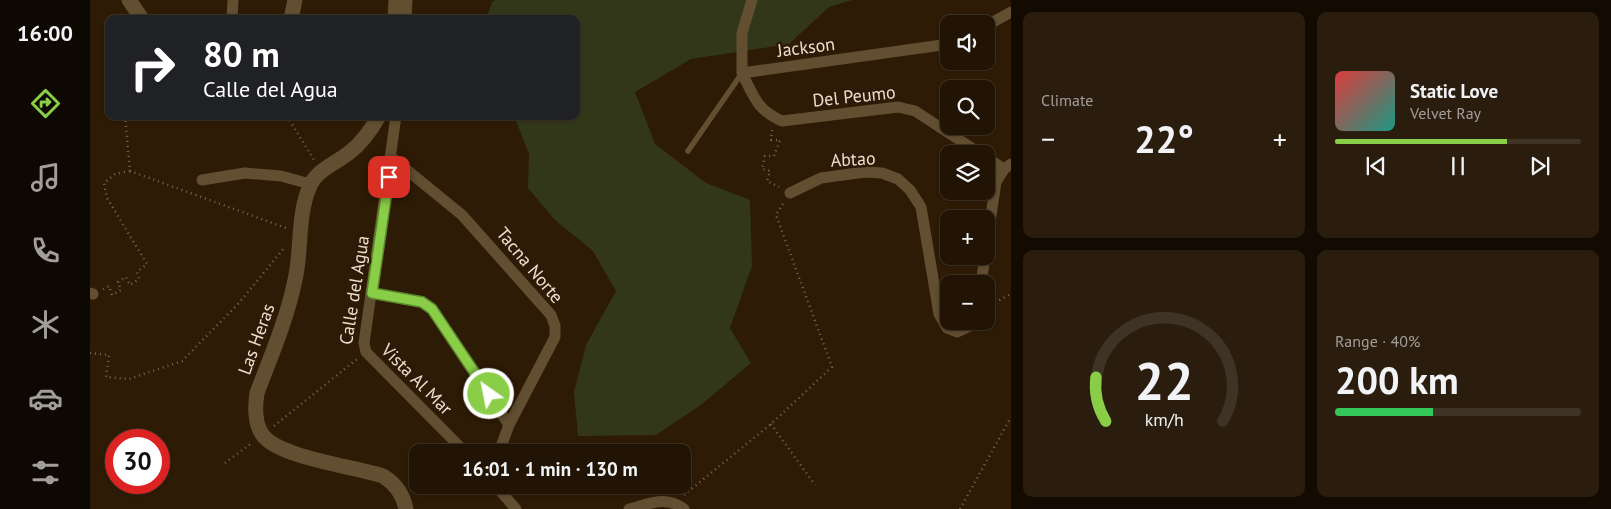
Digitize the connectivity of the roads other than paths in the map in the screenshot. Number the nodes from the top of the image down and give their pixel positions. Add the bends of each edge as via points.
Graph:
1 (129, 0) edge
2 (233, 0) edge
3 (295, 0) edge
4 (396, 0) edge
5 (407, 0) edge
6 (752, 0) edge
7 (1011, 12) edge
8 (139, 15) edge
9 (232, 15) edge
10 (292, 15) edge
11 (395, 15) edge
12 (406, 15) edge
13 (995, 21) edge
14 (940, 45) edge
15 (742, 73) junction
16 (376, 120) edge
17 (396, 120) edge
18 (967, 145) edge
19 (688, 151) dead end
20 (391, 158) junction
21 (995, 161) edge
22 (1008, 166) edge
23 (202, 180) dead end
24 (310, 184) junction
25 (790, 193) road end
26 (992, 210) edge
27 (372, 293) junction
28 (940, 316) edge
29 (366, 352) joint
30 (509, 425) junction
31 (457, 444) edge
32 (502, 444) edge
33 (503, 494) edge
34 (680, 506) edge
35 (406, 509) edge
36 (516, 509) edge
37 (629, 509) edge

1 - 8 street
2 - 9 street
3 - 10 street
4 - 11 street
5 - 12 street
6 - 15 street via 742,33
7 - 13 street
14 - 15 street, Jackson
15 - 18 street, Del Peumo via 757,102 767,114 782,121 898,107 915,111
15 - 19 lane
16 - 24 street, Las Heras via 362,141 321,171
17 - 20 street, Calle del Agua
20 - 27 street, Calle del Agua
20 - 30 street, Tacna Norte via 480,232 551,315 556,326 555,337
21 - 22 street
22 - 26 street via 996,182
23 - 24 street via 245,173 282,176
24 - 35 street, Las Heras via 287,313 257,393 255,407 263,436 277,446 303,456 383,476 400,492
25 - 28 street, Abtao via 821,178 865,172 882,173 898,179 921,207
27 - 29 street, Calle del Agua via 364,343
27 - 30 street via 422,302 432,309
29 - 31 street, Vista Al Mar
30 - 32 street, Tacna Norte
33 - 36 street
34 - 37 street via 662,500

